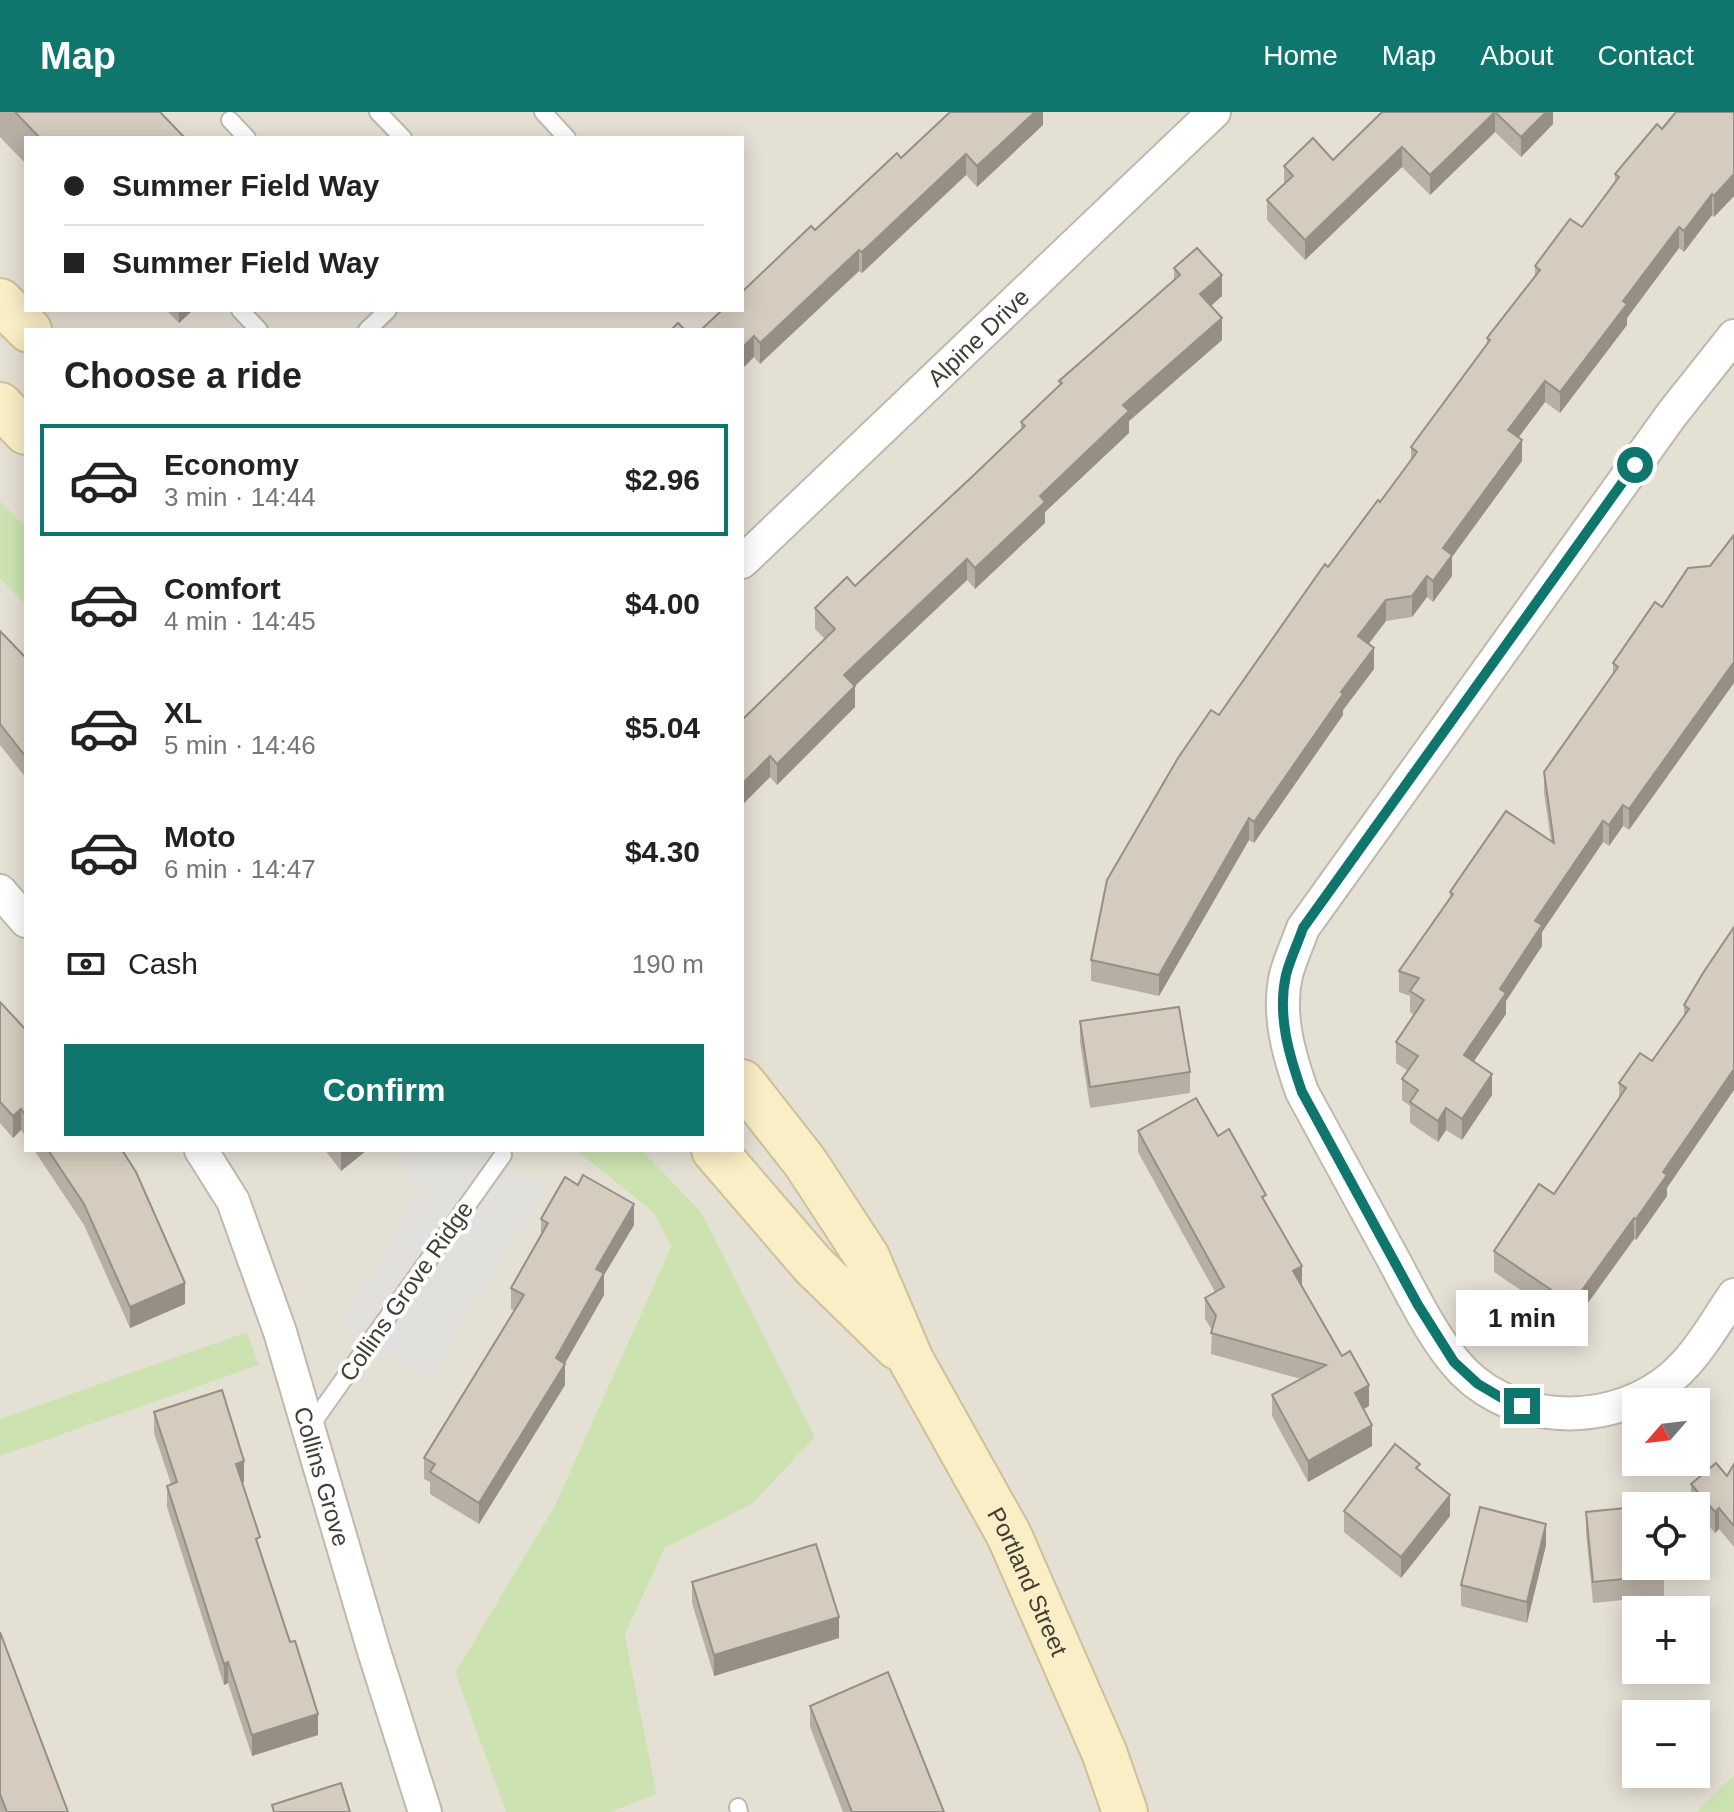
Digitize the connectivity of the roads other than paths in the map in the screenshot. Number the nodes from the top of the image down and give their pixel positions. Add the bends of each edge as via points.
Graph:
1 (378, 112) edge
2 (543, 112) edge
3 (1214, 112) edge
4 (230, 115) edge
5 (246, 136) edge
6 (401, 136) edge
7 (565, 136) edge
8 (0, 301) edge
9 (242, 312) edge
10 (386, 312) edge
11 (27, 328) edge
12 (257, 328) edge
13 (369, 328) edge
14 (1734, 336) edge
15 (0, 405) edge
16 (24, 430) edge
17 (744, 560) edge
18 (0, 891) edge
19 (24, 919) edge
20 (744, 1085) edge
21 (202, 1152) edge
22 (716, 1152) edge
23 (503, 1155) dead end
24 (1734, 1295) edge
25 (911, 1360) junction
26 (309, 1428) junction
27 (425, 1812) edge
28 (1125, 1812) edge

1 - 6 lane
2 - 7 lane
3 - 17 street, Alpine Drive
4 - 5 lane
8 - 11 main road
9 - 12 lane
10 - 13 lane
14 - 24 street via 1672,414 1303,928 1286,976 1283,1016 1302,1092 1418,1305 1454,1362 1478,1384 1507,1401 1549,1412 1603,1411 1635,1401 1693,1356
15 - 16 main road
18 - 19 street
20 - 25 main road, Portland Street via 805,1162 867,1257
21 - 26 street, Collins Grove via 233,1201
22 - 25 main road, Portland Street via 813,1265
23 - 26 lane, Collins Grove Ridge
25 - 28 main road, Portland Street via 1009,1535
26 - 27 street, Collins Grove

